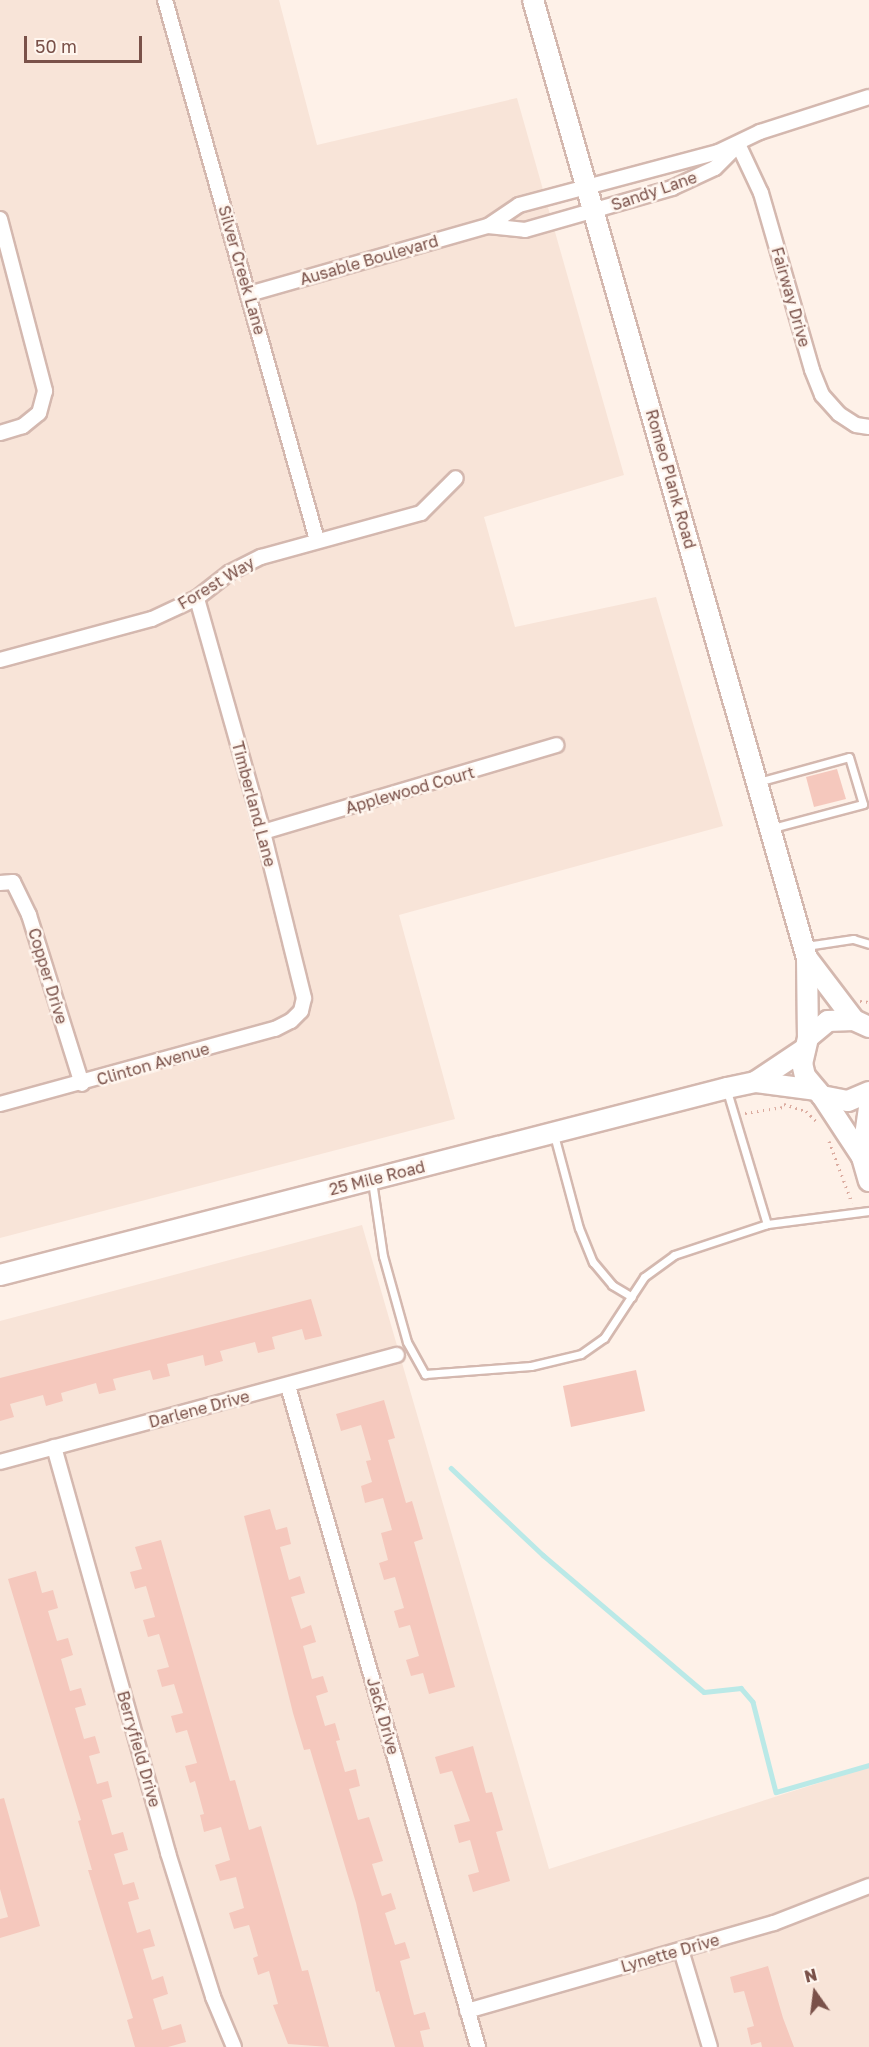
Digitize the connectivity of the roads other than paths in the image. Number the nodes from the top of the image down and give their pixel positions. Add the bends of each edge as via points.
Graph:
1 (165, 0) edge
2 (533, 0) edge
3 (869, 97) edge
4 (738, 144) junction
5 (588, 186) junction
6 (595, 211) junction
7 (0, 219) edge
8 (488, 226) junction
9 (249, 294) junction
10 (869, 427) edge
11 (0, 433) edge
12 (456, 478) dead end
13 (317, 540) junction
14 (197, 598) junction
15 (0, 660) edge
16 (556, 745) dead end
17 (757, 782) junction
18 (770, 829) junction
19 (263, 832) junction
20 (0, 883) edge
21 (869, 944) edge
22 (805, 953) junction
23 (301, 1011) joint
24 (865, 1024) edge
25 (806, 1044) junction
26 (755, 1082) junction
27 (82, 1084) junction
28 (727, 1088) junction
29 (869, 1092) edge
30 (819, 1093) junction
31 (0, 1104) edge
32 (869, 1108) edge
33 (553, 1132) junction
34 (862, 1156) junction
35 (372, 1179) junction
36 (869, 1181) edge
37 (869, 1210) edge
38 (767, 1224) junction
39 (0, 1275) edge
40 (632, 1297) junction
41 (397, 1355) dead end
42 (288, 1386) junction
43 (54, 1447) junction
44 (0, 1462) edge
45 (869, 1886) edge
46 (681, 1950) junction
47 (467, 2011) junction
48 (234, 2047) edge
49 (478, 2047) edge
50 (710, 2047) edge

1 - 9 street, Silver Creek Lane
2 - 5 street, Romeo Plank Road
3 - 4 street, Sandy Lane via 759,132
4 - 5 street, Sandy Lane
4 - 6 street, Sandy Lane via 715,168 692,179
4 - 10 street, Fairway Drive via 761,193 822,395 839,414
5 - 6 street, Romeo Plank Road
5 - 8 street, Ausable Boulevard via 519,205
6 - 8 street, Ausable Boulevard via 525,230
6 - 17 street, Romeo Plank Road
7 - 11 street via 45,391 39,413 23,426
8 - 9 street, Ausable Boulevard
9 - 13 street, Silver Creek Lane
12 - 13 street, Forest Way via 421,513
13 - 14 street, Forest Way via 261,557 229,573
14 - 15 street, Forest Way via 152,619
14 - 19 street, Timberland Lane
16 - 19 street, Applewood Court
17 - 18 street, Romeo Plank Road
17 - 18 lane via 849,757 863,804
18 - 22 street, Romeo Plank Road
19 - 23 street, Timberland Lane via 304,998
20 - 27 street, Copper Drive via 13,882 29,915
21 - 22 lane via 853,939
22 - 24 street, Romeo Plank Road
22 - 25 street, Romeo Plank Road
23 - 27 street, Clinton Avenue via 291,1022 274,1029
24 - 25 street, 25 Mile Road via 828,1021
25 - 26 street, 25 Mile Road
25 - 30 street, Romeo Plank Road via 805,1076
26 - 28 street, 25 Mile Road
26 - 30 street, 25 Mile Road
27 - 31 street, Clinton Avenue
28 - 33 street, 25 Mile Road
28 - 38 lane
29 - 30 street, 25 Mile Road via 848,1101
30 - 34 street, Romeo Plank Road
32 - 34 street
33 - 35 street, 25 Mile Road
33 - 40 lane via 579,1228 593,1262 612,1285
34 - 36 street
35 - 39 street, 25 Mile Road
35 - 40 lane via 383,1256 406,1342 425,1374 531,1366 581,1354 604,1338
37 - 38 lane
38 - 40 lane via 674,1255 644,1277
41 - 42 street, Darlene Drive
42 - 43 street, Darlene Drive
42 - 47 street, Jack Drive
43 - 44 street, Darlene Drive
43 - 48 street, Berryfield Drive via 168,1853 213,1997
45 - 46 street, Lynette Drive via 796,1916
46 - 47 street, Lynette Drive
46 - 50 street
47 - 49 street, Jack Drive

